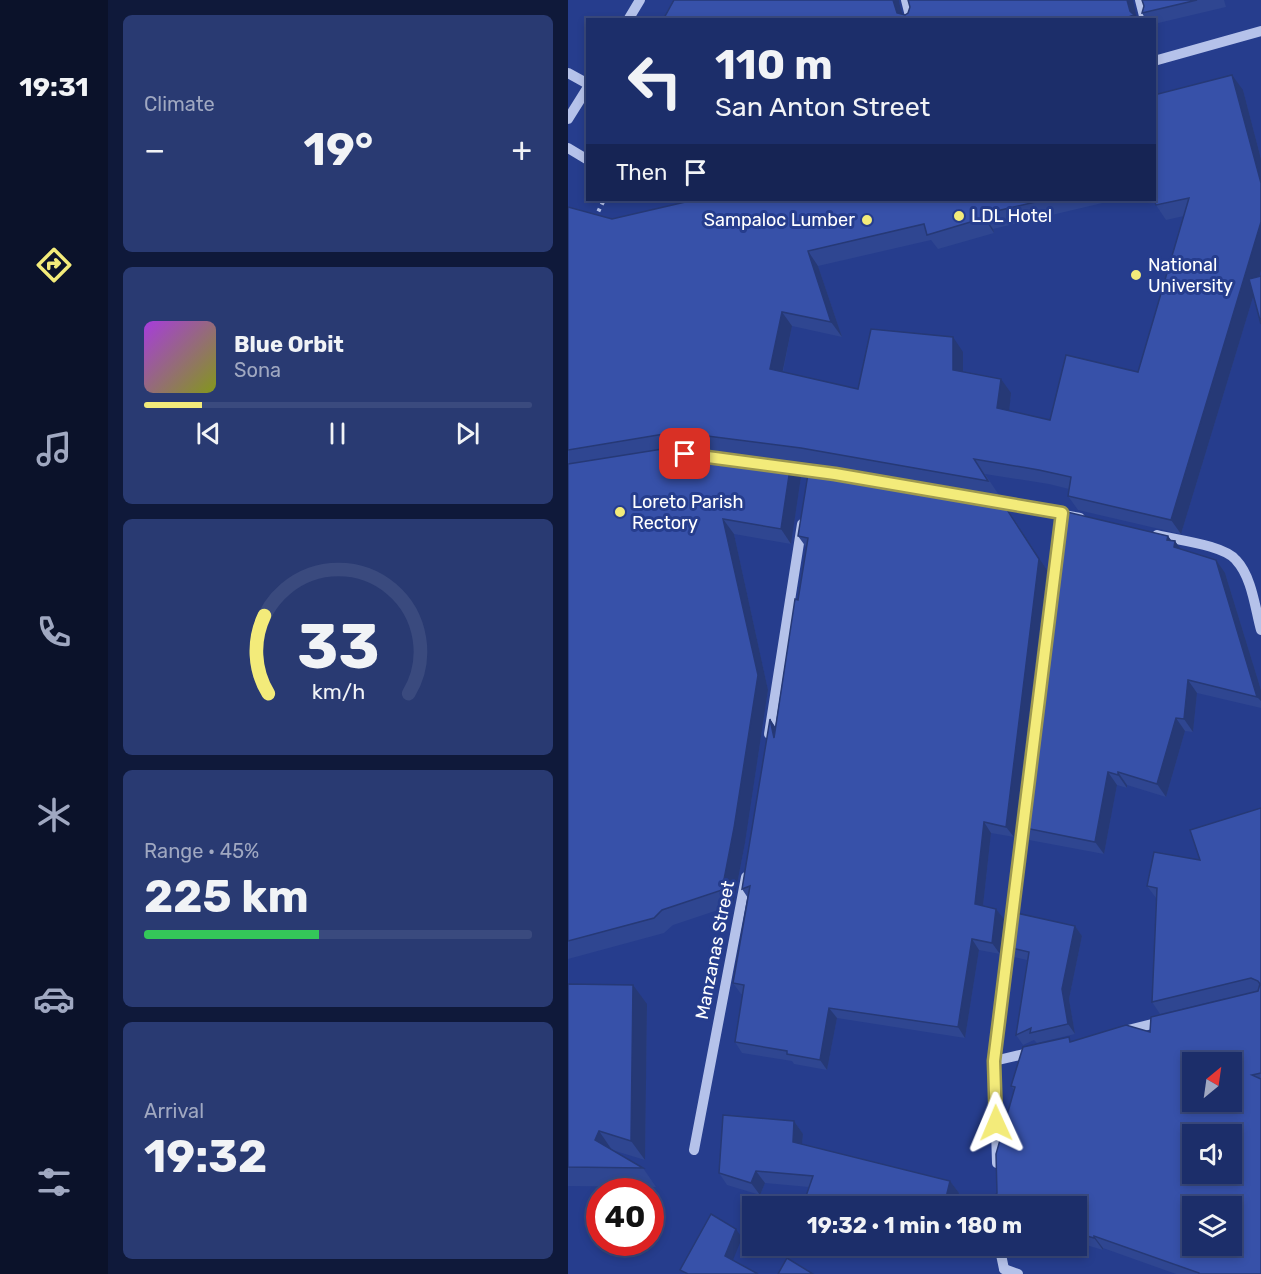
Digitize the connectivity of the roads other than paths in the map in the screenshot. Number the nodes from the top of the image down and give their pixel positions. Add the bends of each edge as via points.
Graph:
1 (640, 0) edge
2 (906, 0) edge
3 (1140, 0) edge
4 (629, 18) edge
5 (910, 18) edge
6 (1144, 18) edge
7 (1261, 31) edge
8 (1156, 60) edge
9 (568, 73) edge
10 (586, 85) edge
11 (586, 89) edge
12 (568, 119) edge
13 (568, 148) edge
14 (586, 159) edge
15 (776, 466) edge
16 (810, 470) junction
17 (835, 474) edge
18 (808, 482) edge
19 (982, 500) edge
20 (1062, 513) junction
21 (803, 517) edge
22 (1094, 521) edge
23 (1148, 534) edge
24 (1050, 609) edge
25 (1261, 630) edge
26 (766, 751) edge
27 (1025, 811) edge
28 (747, 868) edge
29 (1180, 1017) edge
30 (1110, 1034) edge
31 (1041, 1050) edge
32 (994, 1061) junction
33 (694, 1150) dead end
34 (997, 1173) edge
35 (1000, 1256) edge
36 (1001, 1271) edge
37 (1018, 1274) edge

1 - 4 street
2 - 5 street
3 - 6 street
7 - 8 street
9 - 10 street
11 - 12 street
13 - 14 street
15 - 16 street
16 - 17 street
16 - 18 street
19 - 20 street
20 - 22 street
20 - 24 street
21 - 26 street
23 - 25 street via 1221,550 1236,558 1247,580
27 - 32 street
28 - 33 street, Manzanas Street
29 - 30 street
31 - 32 street
32 - 34 street
35 - 36 street
36 - 37 street

